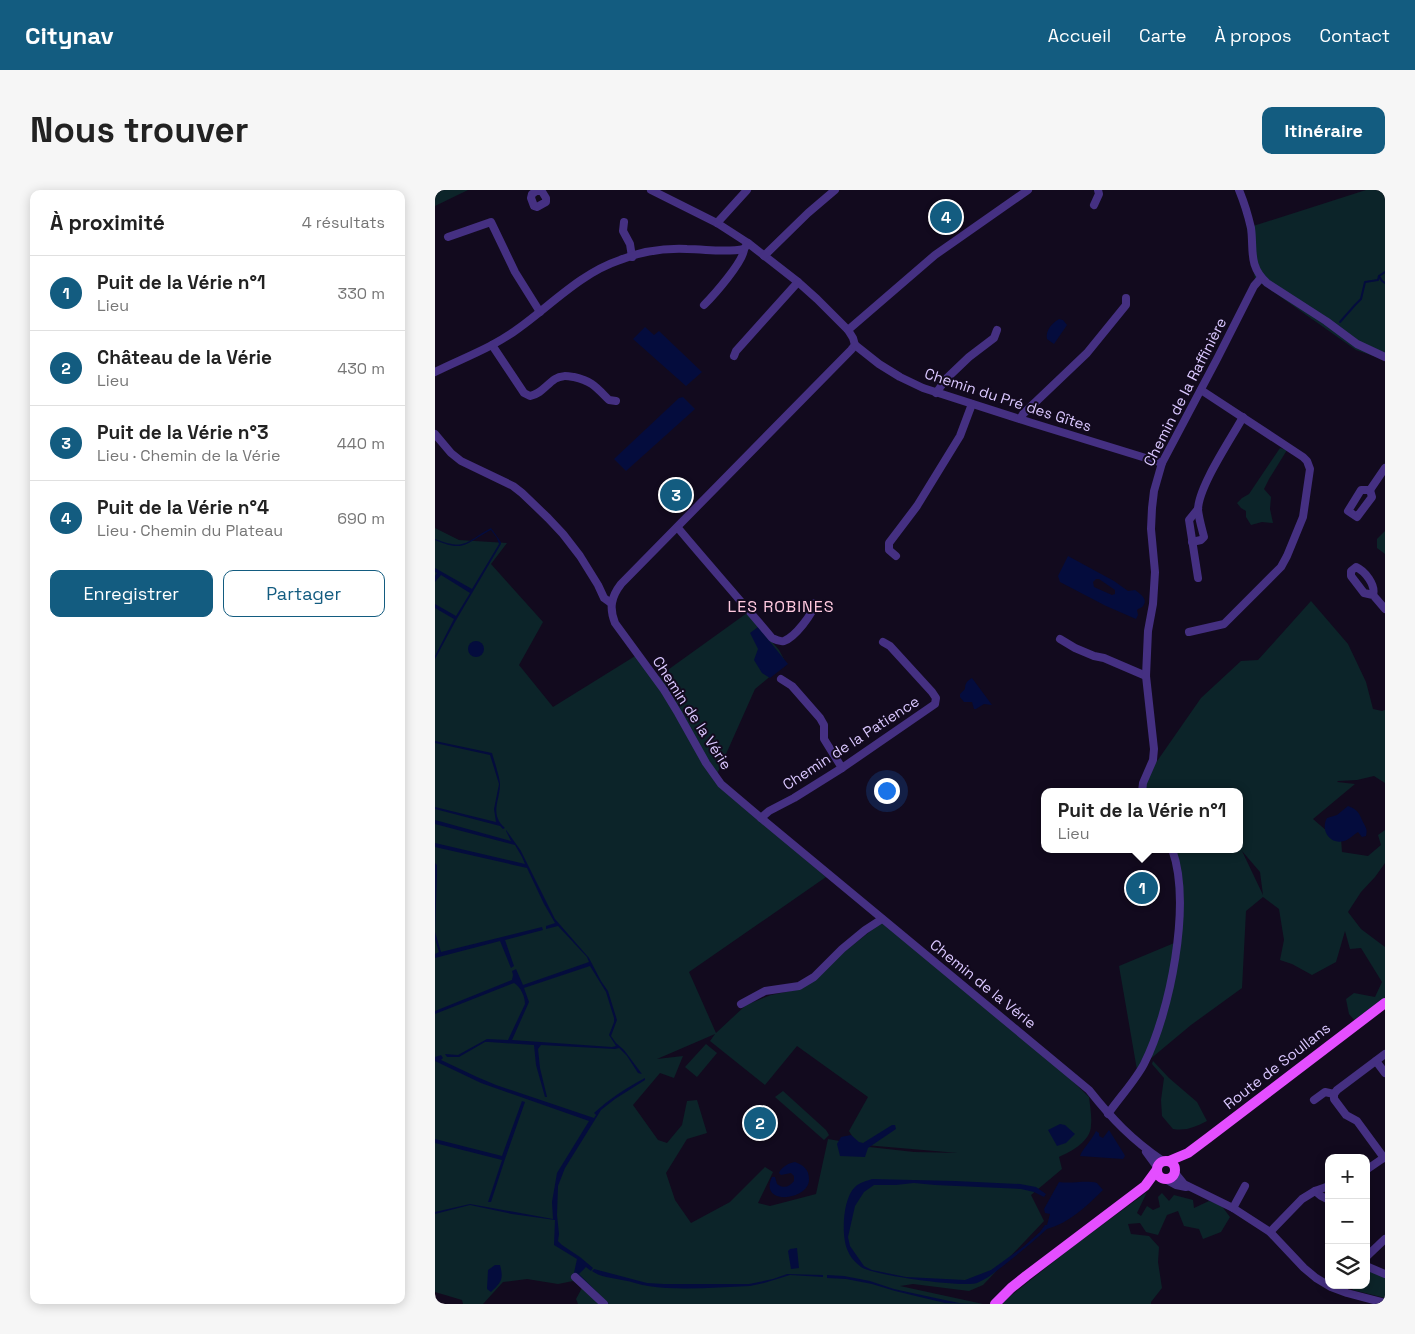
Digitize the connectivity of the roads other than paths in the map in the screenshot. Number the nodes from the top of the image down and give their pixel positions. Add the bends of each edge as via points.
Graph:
1 (651, 190) edge
2 (747, 190) edge
3 (835, 190) edge
4 (1028, 190) edge
5 (1098, 190) edge
6 (1239, 190) edge
7 (1094, 205) dead end
8 (624, 222) dead end
9 (717, 223) junction
10 (448, 237) dead end
11 (746, 246) junction
12 (632, 256) junction
13 (763, 256) junction
14 (1261, 278) junction
15 (798, 282) junction
16 (1126, 298) dead end
17 (704, 305) dead end
18 (540, 312) junction
19 (848, 330) junction
20 (997, 330) dead end
21 (491, 345) junction
22 (855, 345) junction
23 (734, 356) dead end
24 (1385, 357) edge
25 (435, 372) edge
26 (1201, 390) junction
27 (935, 393) junction
28 (615, 400) dead end
29 (972, 404) junction
30 (1243, 418) junction
31 (1020, 419) junction
32 (435, 434) edge
33 (1162, 463) junction
34 (1385, 468) edge
35 (1370, 490) dead end
36 (1198, 510) junction
37 (678, 528) junction
38 (1192, 542) junction
39 (896, 556) dead end
40 (1198, 578) dead end
41 (1373, 595) dead end
42 (611, 603) junction
43 (815, 603) dead end
44 (1385, 609) edge
45 (1189, 632) dead end
46 (1061, 639) dead end
47 (883, 642) dead end
48 (1146, 676) junction
49 (781, 679) dead end
50 (842, 768) junction
51 (1142, 788) edge
52 (761, 818) junction
53 (1173, 853) edge
54 (882, 919) junction
55 (1385, 1002) edge
56 (741, 1004) dead end
57 (1385, 1054) edge
58 (1376, 1061) junction
59 (1385, 1073) edge
60 (1334, 1094) junction
61 (1314, 1100) dead end
62 (1108, 1114) junction
63 (1382, 1147) edge
64 (1188, 1153) junction
65 (1384, 1157) edge
66 (1161, 1165) junction
67 (1370, 1167) edge
68 (1175, 1172) junction
69 (1165, 1180) junction
70 (1145, 1186) junction
71 (1245, 1186) dead end
72 (1325, 1187) edge
73 (1193, 1189) junction
74 (1315, 1191) junction
75 (1327, 1199) edge
76 (1233, 1208) junction
77 (1270, 1232) junction
78 (1385, 1239) edge
79 (1370, 1253) edge
80 (1370, 1268) edge
81 (1385, 1274) edge
82 (575, 1276) dead end
83 (1325, 1283) edge
84 (1348, 1289) edge
85 (1385, 1303) edge
86 (604, 1304) edge
87 (995, 1304) edge

1 - 9 street
2 - 9 street
3 - 13 street
4 - 19 street via 935,255
5 - 7 street
6 - 14 street via 1251,229 1253,261
8 - 12 street via 623,231
9 - 11 street
10 - 18 street via 491,222 515,272
11 - 12 street via 734,251 678,249
11 - 13 street
11 - 17 street via 740,260
12 - 18 street via 585,278
13 - 15 street
14 - 24 street via 1357,344
14 - 26 street, Chemin de la Raffinière
15 - 19 street
15 - 23 street
16 - 31 street via 1126,305 1087,354
18 - 21 street
19 - 22 street
20 - 27 street via 994,338 958,367
21 - 25 street
21 - 28 street via 524,393 530,396 556,379 570,376 585,380 609,400
22 - 27 street, Chemin du Pré des Gîtes via 900,377
22 - 37 street
26 - 30 street
26 - 33 street, Chemin de la Raffinière
27 - 29 street, Chemin du Pré des Gîtes
29 - 31 street, Chemin du Pré des Gîtes
29 - 39 street via 960,436 941,470 889,543 889,550
30 - 36 street via 1207,480
30 - 45 street via 1307,461 1310,474 1303,517 1287,556 1275,574 1224,624
31 - 33 street, Chemin du Pré des Gîtes
32 - 42 street via 461,461 513,486 535,506 563,534 590,571 604,598
33 - 48 street, Chemin de la Raffinière via 1152,508 1155,572
34 - 35 street
36 - 38 street via 1189,520
36 - 38 street via 1204,537
37 - 42 street via 621,584
37 - 43 street via 772,638 785,641 808,619
38 - 40 street
41 - 44 street
42 - 52 street, Chemin de la Vérie via 615,623 673,705 706,763 721,784
46 - 48 street via 1075,648
47 - 50 street, Chemin de la Patience via 935,695 936,701
48 - 51 street, Chemin de la Raffinière via 1154,749
49 - 50 street via 792,686 820,718 824,726 823,739
50 - 52 street, Chemin de la Patience
52 - 54 street, Chemin de la Vérie
53 - 62 street via 1179,875 1179,913 1171,981 1162,1019 1143,1067
54 - 56 street via 842,949 814,977 799,986 765,992
54 - 62 street, Chemin de la Vérie via 1089,1090
55 - 64 main road, Route de Soullans
57 - 58 street
58 - 59 street
58 - 60 street
60 - 61 street via 1325,1092
60 - 63 street via 1346,1116 1357,1121
62 - 66 street, Chemin de la Vérie
63 - 65 street
64 - 66 main road, Route de Soullans
64 - 68 main road, Route de Soullans
65 - 67 street
66 - 68 main road via 1173,1165
66 - 69 main road via 1159,1177
66 - 70 main road
68 - 69 main road via 1172,1178
68 - 73 street via 1184,1184
69 - 70 main road
69 - 73 street
70 - 87 main road via 1026,1276
71 - 76 street
72 - 74 street
73 - 76 street
74 - 75 street
74 - 77 street via 1302,1199
76 - 77 street
77 - 83 street via 1304,1268
78 - 79 street
80 - 81 street
82 - 86 street
84 - 85 street

